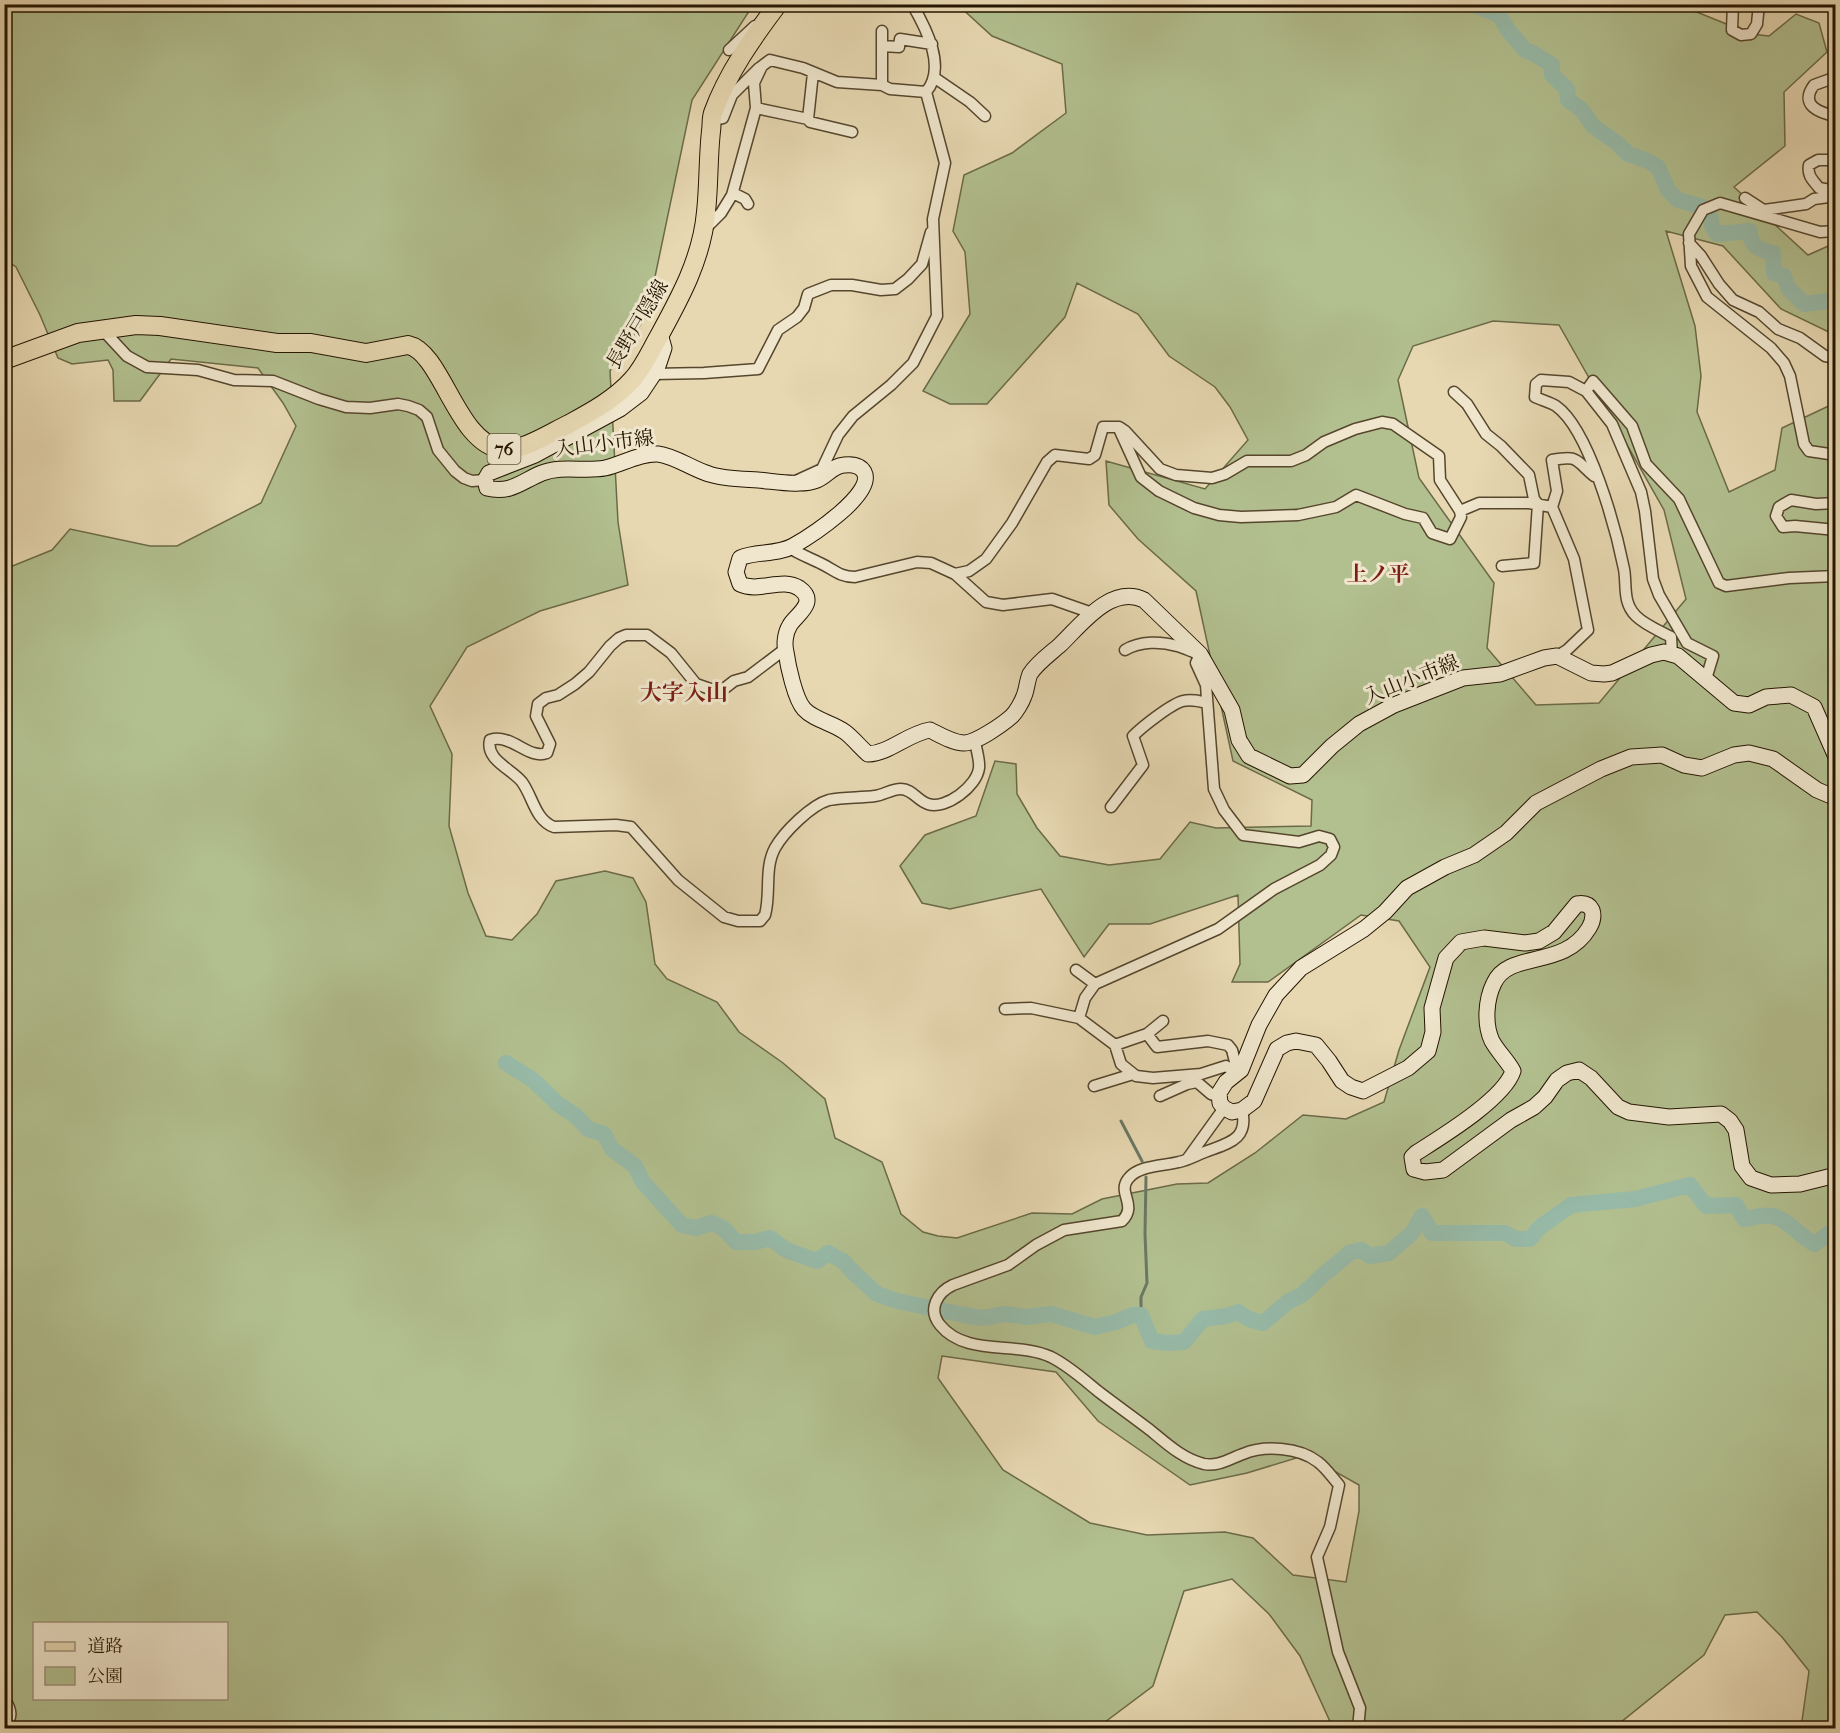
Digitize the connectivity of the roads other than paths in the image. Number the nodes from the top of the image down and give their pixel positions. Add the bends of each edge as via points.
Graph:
1 (778, 4) edge
2 (912, 4) edge
3 (1733, 4) edge
4 (1759, 4) edge
5 (762, 25) junction
6 (882, 31) dead end
7 (932, 44) junction
8 (882, 46) junction
9 (729, 50) dead end
10 (762, 66) junction
11 (813, 74) junction
12 (1836, 77) edge
13 (934, 78) junction
14 (882, 85) junction
15 (926, 92) junction
16 (756, 108) junction
17 (985, 116) dead end
18 (1836, 116) edge
19 (808, 119) junction
20 (712, 120) junction
21 (852, 132) dead end
22 (1836, 160) edge
23 (1836, 191) edge
24 (733, 193) junction
25 (1836, 196) edge
26 (1745, 198) dead end
27 (748, 204) dead end
28 (1764, 210) junction
29 (1776, 218) junction
30 (933, 219) junction
31 (704, 230) junction
32 (1836, 231) edge
33 (1689, 243) junction
34 (101, 328) junction
35 (660, 334) junction
36 (1836, 358) edge
37 (4, 360) edge
38 (654, 374) junction
39 (1586, 391) junction
40 (1454, 392) dead end
41 (1119, 428) junction
42 (1836, 455) edge
43 (1597, 477) junction
44 (485, 480) junction
45 (797, 483) junction
46 (1836, 503) edge
47 (1538, 504) junction
48 (1552, 507) junction
49 (1460, 511) junction
50 (1836, 530) edge
51 (790, 548) junction
52 (1502, 566) dead end
53 (955, 574) junction
54 (1836, 576) edge
55 (1092, 613) junction
56 (785, 649) junction
57 (1125, 650) dead end
58 (1200, 654) junction
59 (1671, 655) junction
60 (1557, 656) junction
61 (1706, 679) junction
62 (1207, 703) junction
63 (975, 741) junction
64 (1836, 757) edge
65 (1836, 798) edge
66 (1111, 807) dead end
67 (1076, 970) dead end
68 (1095, 984) junction
69 (1005, 1009) dead end
70 (1079, 1018) junction
71 (1163, 1021) dead end
72 (1147, 1034) junction
73 (1115, 1045) junction
74 (1238, 1073) junction
75 (1133, 1074) junction
76 (1095, 1086) dead end
77 (1160, 1096) dead end
78 (1222, 1102) junction
79 (1242, 1110) junction
80 (1188, 1159) junction
81 (1836, 1175) edge
82 (4, 1698) edge
83 (4, 1728) edge
84 (1358, 1728) edge

1 - 5 main road, 長野戸隠線 / 76
2 - 7 street
3 - 4 street via 1732,30 1741,35 1751,34 1757,24
5 - 9 street via 753,27
5 - 20 main road, 長野戸隠線 / 76 via 725,87
6 - 8 street
7 - 8 street via 900,39 899,47
7 - 13 street
8 - 14 street
10 - 11 street via 778,60
10 - 16 street via 754,83
10 - 20 street via 732,95 723,118
11 - 14 street via 837,82
11 - 19 street
12 - 18 street via 1814,85 1810,95 1817,112
13 - 15 street
13 - 17 street
14 - 15 street
15 - 30 street via 945,164
16 - 19 street
16 - 24 street
19 - 21 street
20 - 31 main road, 長野戸隠線 / 76
22 - 23 street via 1818,160 1808,169 1819,188
24 - 27 street
24 - 31 street
25 - 28 street
26 - 28 street
28 - 29 street
29 - 32 street via 1820,232
29 - 33 street via 1720,203 1702,210 1689,234
30 - 38 street via 922,264 908,279 894,289 831,285 808,294 797,317 778,330 758,369
30 - 45 street via 937,316 913,363 853,416 838,435 822,469 798,479
31 - 35 main road, 長野戸隠線 / 76 via 687,282
33 - 36 street via 1733,300 1760,312 1779,329 1825,356
33 - 42 street via 1691,266 1707,297 1772,348 1784,363 1806,448
34 - 35 main road, 長野戸隠線 / 76 via 148,325 366,353 413,346 425,356 470,428 487,444 503,449 524,446 610,399 636,376
34 - 37 main road, 長野戸隠線 / 76
34 - 44 street via 127,356 147,367 198,370 234,380 273,381 346,407 398,404 419,410 427,417 438,450 454,471 472,481
35 - 38 main road, 入山小市線 via 664,348
38 - 44 main road, 入山小市線 via 641,393 620,409 535,455 489,473
39 - 43 street via 1569,382 1541,380 1536,384 1535,397 1556,406 1579,434
39 - 54 street via 1593,381 1632,426 1646,464 1679,499 1719,583 1726,586
39 - 61 street via 1612,424 1641,492 1653,579 1659,596 1687,643 1713,656
40 - 47 street via 1467,404 1486,434 1529,475
41 - 49 street via 1142,477 1159,491 1219,515 1298,515 1336,507 1356,495 1423,518 1432,533 1450,539
41 - 49 street via 1160,469 1176,475 1212,478 1248,461 1291,461 1355,429 1382,422 1392,424 1438,456 1440,480
41 - 53 street via 1103,427 1095,454 1089,459 1055,455 1047,462 986,559 969,571
43 - 48 street via 1569,457 1551,460 1557,490
43 - 59 street via 1624,571 1624,594 1635,615 1671,637
44 - 45 main road, 入山小市線 via 487,488 497,490 558,469 605,468 658,454 710,475
45 - 51 main road, 入山小市線 via 818,480 843,465 857,465 866,478 863,491 836,516
46 - 50 street via 1791,500 1779,507 1776,516 1783,527
47 - 48 street
47 - 49 street via 1479,502
47 - 52 street via 1534,563
48 - 60 street via 1574,559 1588,630
51 - 53 street via 846,577 917,562 931,563
51 - 56 main road, 入山小市線 via 740,558 736,572 740,584 747,587 786,584 804,594 805,610 791,623
53 - 55 street via 981,599 994,604 1052,599
55 - 58 main road, 入山小市線 via 1112,601 1137,597
55 - 63 main road, 入山小市線 via 1030,674 1024,697 1013,715
56 - 63 main road, 入山小市線 via 793,685 804,709 844,731 868,754 880,754 930,730 955,742
56 - 63 street via 748,677 713,690 696,684 671,653 653,639 643,634 626,635 610,646 582,679 538,704 536,716 548,738 547,753 536,754 498,738 490,740 489,748 522,782 545,823 554,827 632,827 693,894 724,917 754,922 765,915 773,852 811,809 831,800 878,796 898,789 933,806 947,802 960,796 979,769
57 - 58 street via 1147,643 1177,646
58 - 60 main road, 入山小市線 via 1232,710 1239,740 1249,756 1290,776 1303,775 1359,724 1394,705 1463,678 1500,674
58 - 62 street via 1196,663 1206,685
59 - 60 main road via 1651,655 1604,674 1591,673
59 - 61 main road via 1678,656
61 - 64 main road via 1734,703 1749,705 1766,697 1791,695 1814,707
62 - 66 street via 1182,701 1133,736 1143,765
62 - 68 street via 1214,789 1243,835 1299,842 1319,836 1330,839 1334,847 1331,855 1218,929
65 - 74 main road via 1817,790 1773,759 1749,753 1702,768 1662,755 1631,757 1601,769 1536,803 1506,833 1474,855 1407,888 1364,929 1301,968 1276,995
67 - 68 street
68 - 70 street via 1085,998
69 - 70 street via 1031,1008
70 - 73 street
71 - 72 street
72 - 73 street
72 - 74 street via 1157,1047 1208,1041 1228,1045
73 - 75 street via 1121,1064
74 - 75 street via 1226,1066 1192,1075 1153,1078
74 - 78 main road via 1219,1093
75 - 76 street
77 - 78 street via 1197,1082
78 - 79 main road via 1232,1112
78 - 80 street
79 - 80 street via 1244,1127 1237,1138
79 - 81 main road via 1254,1101 1277,1049 1287,1043 1316,1046 1342,1081 1363,1091 1408,1068 1428,1051 1433,1032 1432,1008 1446,958 1461,942 1484,938 1539,941 1554,932 1576,903 1582,903 1592,910 1593,917 1584,935 1571,948 1510,966 1493,984 1487,1025 1513,1071 1510,1078 1450,1132 1416,1153 1412,1157 1414,1169 1443,1170 1534,1107 1557,1080 1579,1070 1618,1107 1629,1112 1669,1117 1721,1114 1736,1130 1742,1166 1750,1178 1771,1185 1800,1184
80 - 84 street via 1143,1169 1128,1178 1124,1189 1128,1215 1122,1221 1064,1230 1008,1265 945,1289 936,1299 934,1313 941,1327 957,1338 1039,1352 1071,1368 1190,1459 1216,1464 1251,1450 1284,1450 1310,1456 1324,1467 1339,1485 1330,1527 1317,1557 1338,1652 1359,1708
82 - 83 street via 11,1708 11,1719

